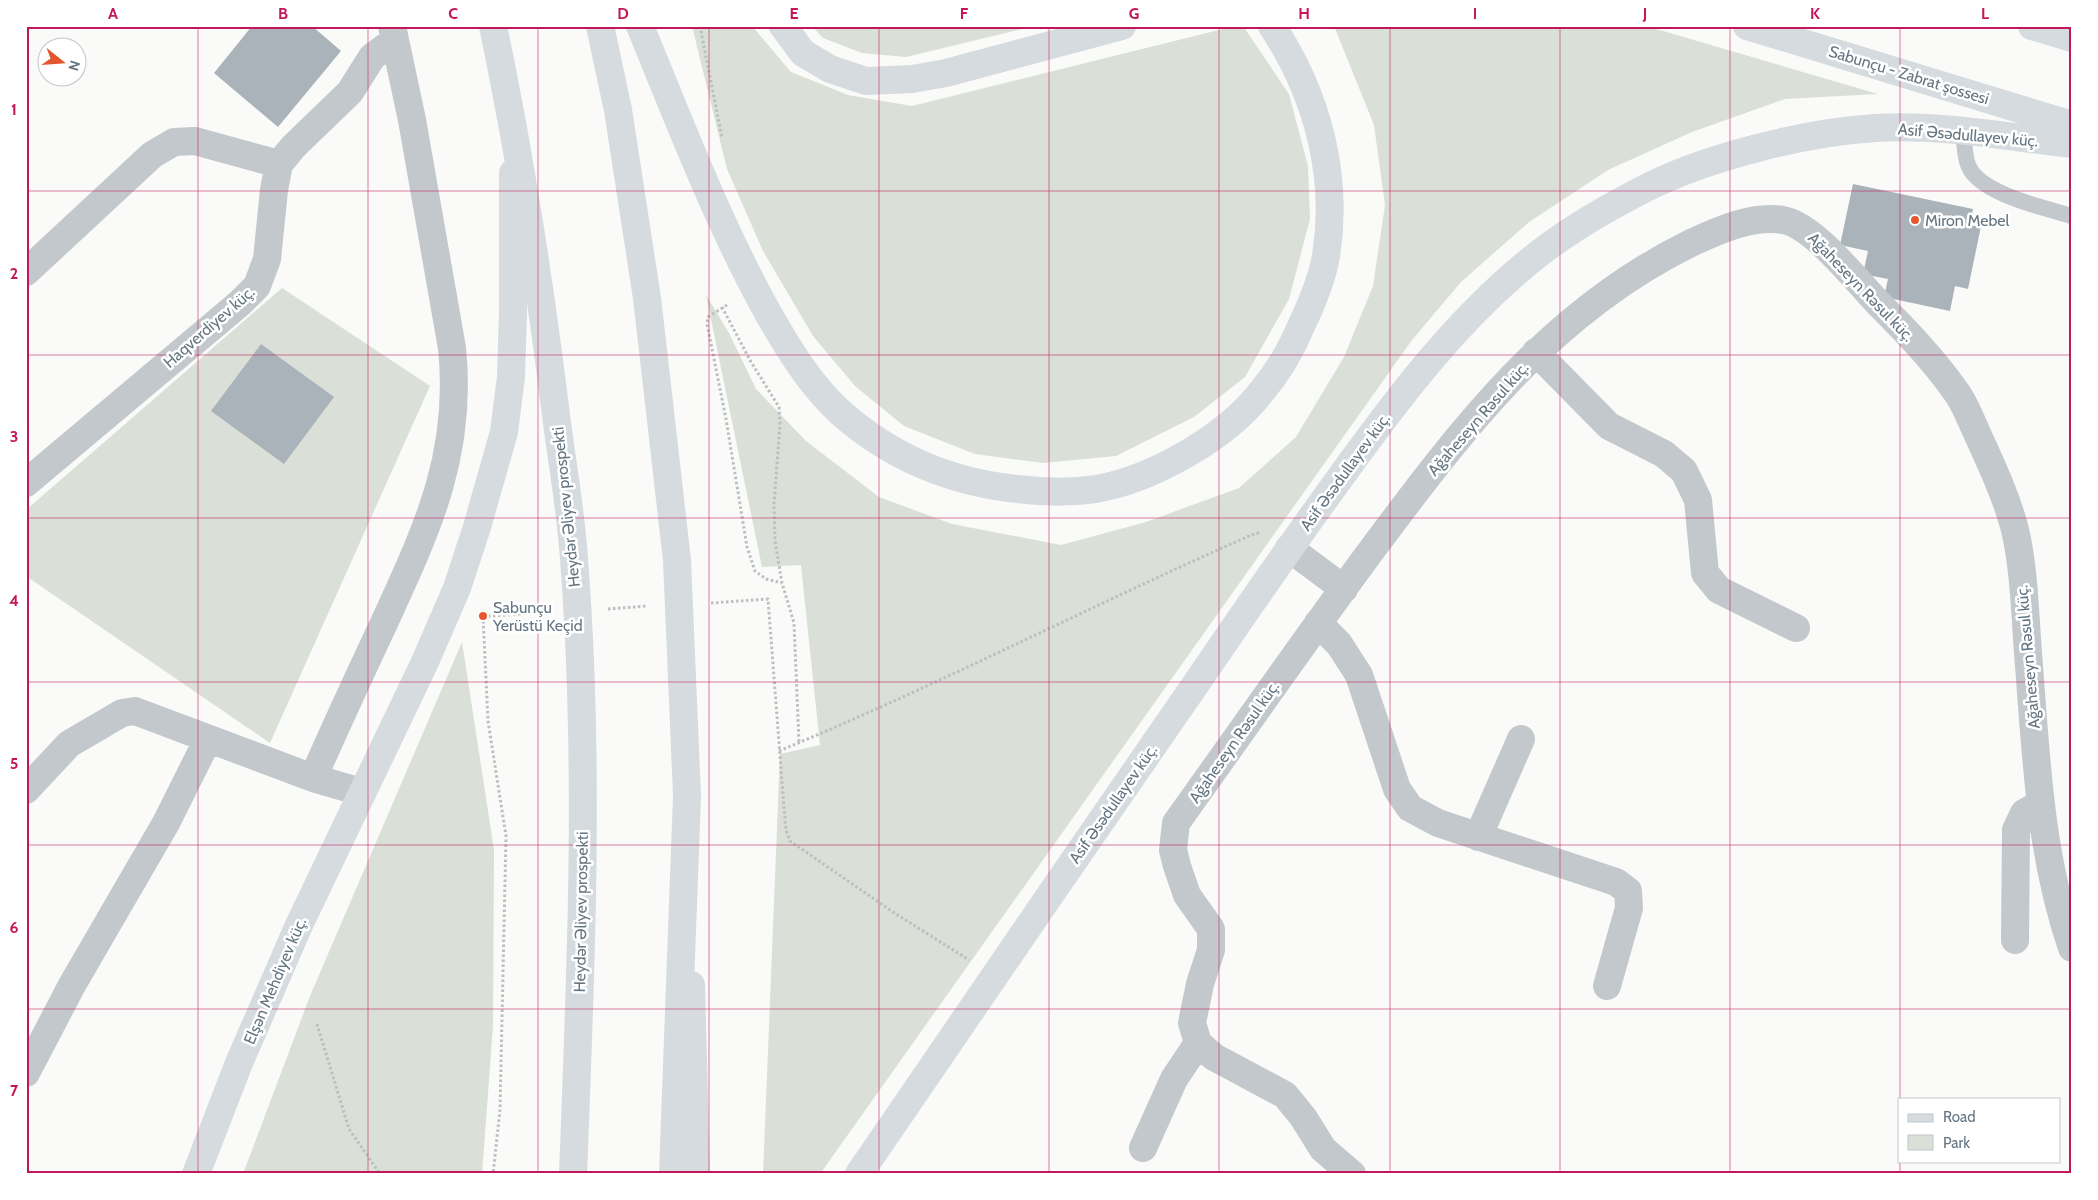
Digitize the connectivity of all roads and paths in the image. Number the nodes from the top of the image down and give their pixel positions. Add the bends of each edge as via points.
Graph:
1 (493, 26) edge
2 (600, 26) edge
3 (640, 26) edge
4 (783, 26) edge
5 (1122, 26) edge
6 (1272, 26) edge
7 (1747, 26) edge
8 (2032, 26) edge
9 (393, 33) edge
10 (2072, 38) edge
11 (512, 117) junction
12 (2072, 125) edge
13 (1964, 132) junction
14 (2072, 144) edge
15 (279, 164) junction
16 (2072, 216) edge
17 (26, 272) edge
18 (722, 307) dead end
19 (1536, 352) junction
20 (26, 483) edge
21 (1289, 548) junction
22 (1344, 589) junction
23 (768, 599) dead end
24 (483, 616) dead end
25 (1318, 623) junction
26 (1796, 628) dead end
27 (208, 739) junction
28 (1521, 739) dead end
29 (799, 742) junction
30 (778, 751) junction
31 (313, 778) junction
32 (26, 790) edge
33 (360, 792) junction
34 (687, 796) junction
35 (2040, 804) junction
36 (1478, 837) junction
37 (2015, 940) dead end
38 (2072, 948) edge
39 (993, 978) junction
40 (1607, 986) dead end
41 (317, 1024) dead end
42 (1198, 1042) junction
43 (26, 1073) edge
44 (1143, 1148) dead end
45 (196, 1174) edge
46 (380, 1174) edge
47 (493, 1174) edge
48 (573, 1174) edge
49 (673, 1174) edge
50 (696, 1174) edge
51 (859, 1174) edge
52 (1352, 1174) edge

1 - 11 main road, Heydər Əliyev prospekti
2 - 34 main road via 618,110 649,317 676,560
3 - 6 main road via 716,211 747,276 794,357 840,412 890,449 938,473 990,487 1046,492 1096,488 1140,477 1186,455 1226,426 1261,393 1291,348 1310,305 1325,258 1330,215 1326,159 1313,104
4 - 5 main road via 804,53 830,68 866,81 912,79 946,73
7 - 12 main road, Sabunçu - Zabrat şossesi
8 - 10 main road
9 - 15 street, Haqverdiyev küç. via 372,57 350,92
9 - 31 street via 412,120 452,348 455,378 450,445 438,498 415,556
11 - 33 main road, Elşən Mehdiyev küç. via 513,312 511,377 504,432 457,588 424,664
11 - 48 main road, Heydər Əliyev prospekti via 542,303 574,558 581,725 583,923
13 - 14 main road, Asif Əsədullayev küç.
13 - 16 lane via 1968,167 1982,183 2029,203
13 - 21 main road, Asif Əsədullayev küç. via 1875,128 1773,145 1713,162 1653,185 1592,218 1542,251 1457,333 1371,434
15 - 17 street via 195,141 174,142 152,155
15 - 20 street, Haqverdiyev küç. via 267,259 257,286
18 - 29 path via 779,407 775,541 780,574 794,623
19 - 22 street, Ağaheseyn Rəsul küç. via 1468,424
19 - 26 street via 1609,426 1664,454 1684,471 1698,500 1705,573 1719,590
19 - 35 street, Ağaheseyn Rəsul küç. via 1604,295 1665,256 1718,230 1765,219 1786,220 1810,232 1911,337 1960,396 1995,473 2016,538 2024,597
21 - 22 street
21 - 29 path via 1275,538 1256,533 873,711
21 - 39 main road, Asif Əsədullayev küç.
22 - 25 street, Ağaheseyn Rəsul küç.
23 - 30 path
24 - 47 path via 488,720 506,836 500,1110
25 - 36 street via 1339,644 1359,675 1397,789 1410,808 1438,823
25 - 42 street, Ağaheseyn Rəsul küç. via 1176,823 1172,850 1177,866 1187,895 1211,929 1210,950 1192,1023
27 - 31 street
27 - 32 street via 135,711 122,713 69,744
27 - 43 street via 166,823
28 - 36 street
29 - 30 path
30 - 39 path via 786,830 790,841
31 - 33 street
33 - 45 main road, Elşən Mehdiyev küç. via 239,1063
34 - 49 main road
34 - 50 main road
35 - 37 street via 2024,813 2016,830
35 - 38 street, Ağaheseyn Rəsul küç. via 2058,906
36 - 40 street via 1616,882 1628,891 1629,908
39 - 51 main road, Asif Əsədullayev küç.
41 - 46 path via 349,1129
42 - 44 street via 1174,1079
42 - 52 street via 1214,1057 1286,1095 1323,1150

